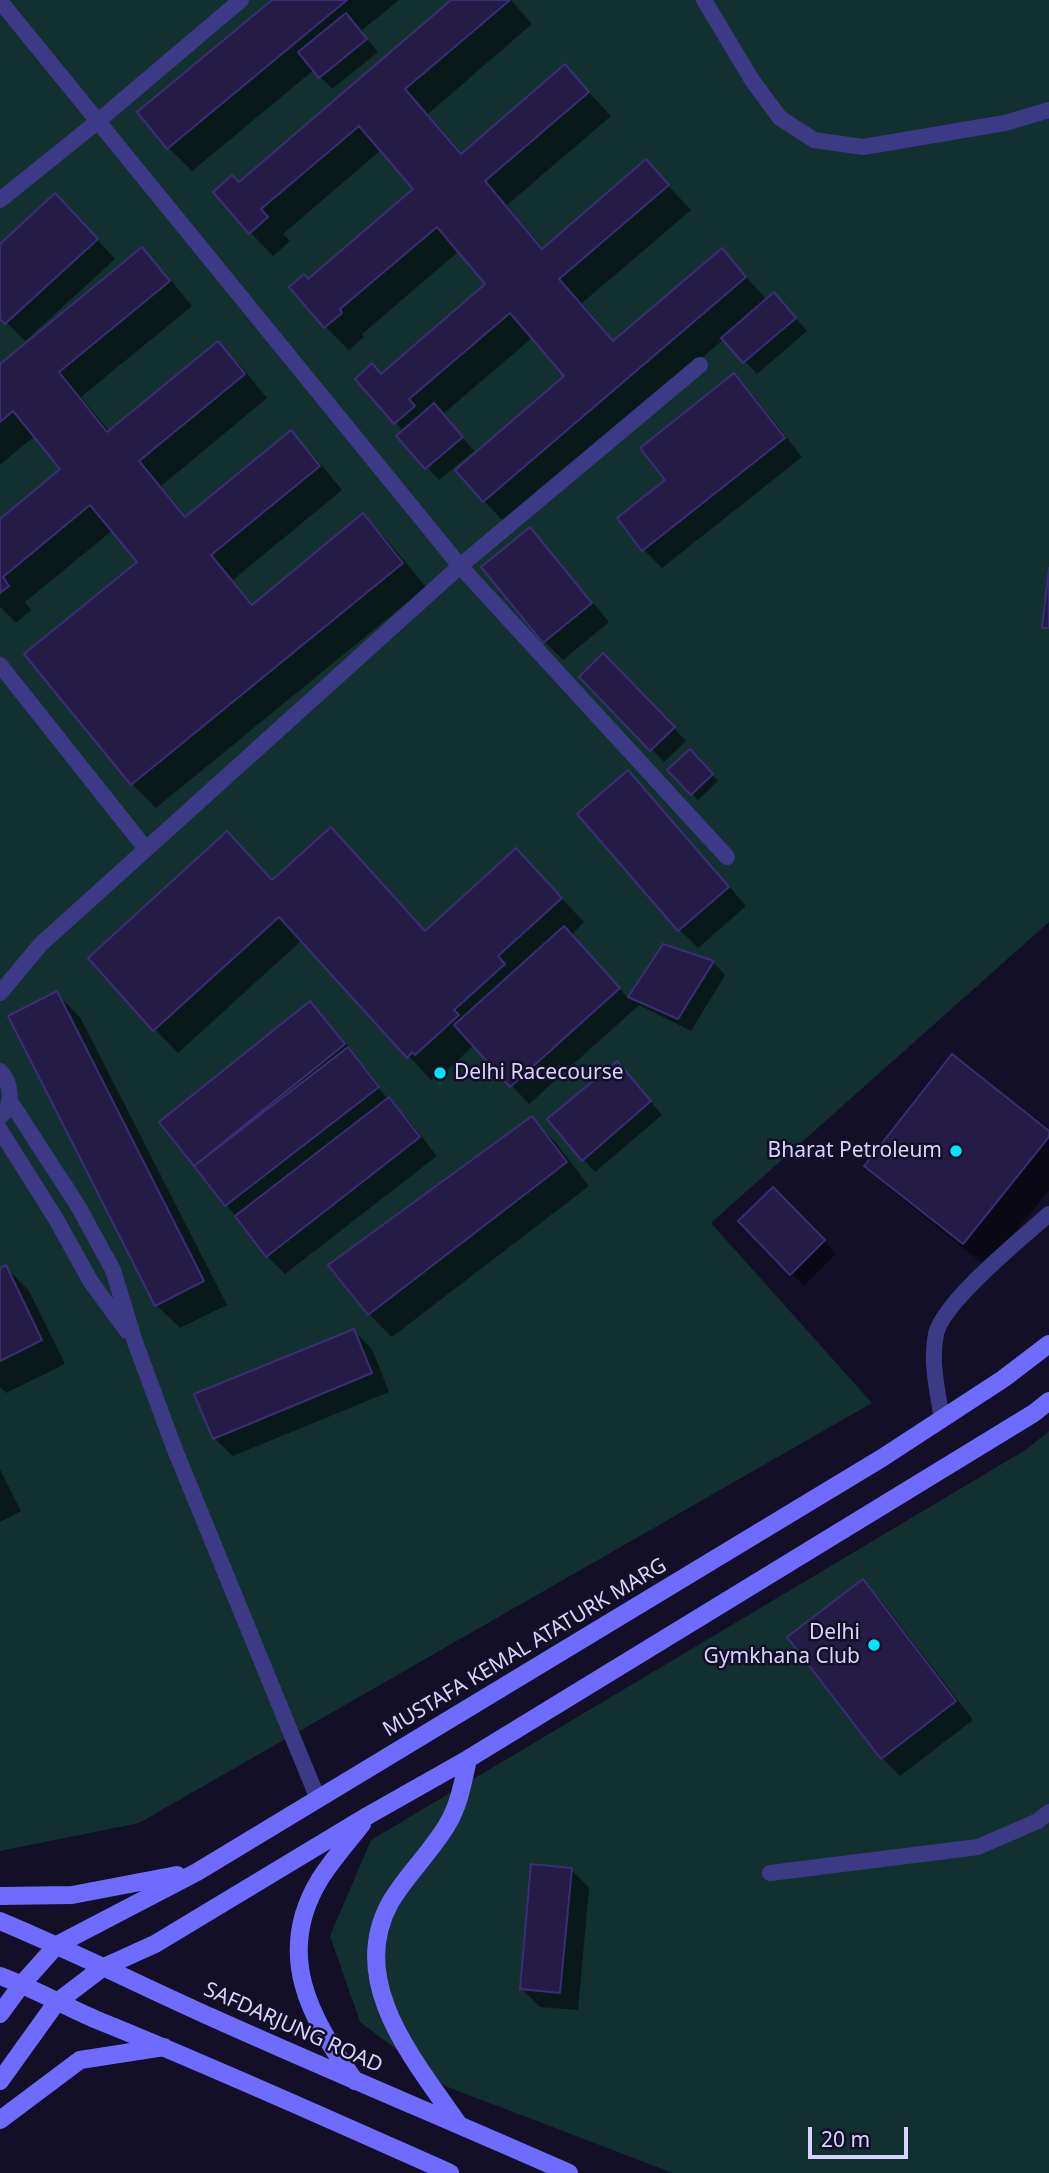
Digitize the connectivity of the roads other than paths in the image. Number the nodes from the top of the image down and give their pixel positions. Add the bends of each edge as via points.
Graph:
1 (240, 0) edge
2 (704, 0) edge
3 (0, 1) edge
4 (1049, 110) edge
5 (97, 122) junction
6 (0, 200) edge
7 (700, 366) dead end
8 (460, 566) junction
9 (0, 665) edge
10 (146, 849) junction
11 (727, 857) dead end
12 (0, 993) edge
13 (0, 1071) edge
14 (10, 1101) junction
15 (0, 1117) edge
16 (0, 1130) edge
17 (1049, 1214) edge
18 (135, 1342) junction
19 (1049, 1344) edge
20 (1049, 1401) edge
21 (942, 1420) junction
22 (468, 1759) junction
23 (318, 1799) junction
24 (1049, 1812) edge
25 (369, 1815) junction
26 (197, 1872) junction
27 (770, 1873) dead end
28 (0, 1896) edge
29 (0, 1921) edge
30 (57, 1945) junction
31 (102, 1968) junction
32 (0, 1976) edge
33 (22, 1984) junction
34 (57, 2003) junction
35 (0, 2014) edge
36 (164, 2047) junction
37 (0, 2081) edge
38 (356, 2082) junction
39 (0, 2120) edge
40 (459, 2125) junction
41 (450, 2173) edge
42 (569, 2173) edge

1 - 5 lane
2 - 4 lane via 780,118 814,140 863,147 1005,123
3 - 5 lane
5 - 6 lane
5 - 8 lane
7 - 8 lane
8 - 10 lane
8 - 11 lane
9 - 10 lane
10 - 12 lane via 41,944
13 - 14 lane via 10,1088
14 - 15 lane
14 - 18 lane via 72,1195 113,1270
16 - 18 lane via 91,1282
17 - 21 lane via 958,1298 936,1333 935,1371
18 - 23 lane
19 - 21 main road, MUSTAFA KEMAL ATATURK MARG
20 - 22 main road
21 - 23 main road, MUSTAFA KEMAL ATATURK MARG
22 - 25 main road
22 - 40 main road via 448,1824 390,1903 376,1944 380,1991 399,2038
23 - 26 main road, MUSTAFA KEMAL ATATURK MARG
24 - 27 lane via 978,1847
25 - 31 main road via 155,1944
25 - 38 main road via 320,1880 300,1922 298,1962 325,2039
26 - 28 main road via 72,1895
26 - 30 main road, MUSTAFA KEMAL ATATURK MARG
29 - 30 main road, SAFDARJUNG ROAD
30 - 31 main road, SAFDARJUNG ROAD
30 - 33 main road, MUSTAFA KEMAL ATATURK MARG
31 - 34 main road
31 - 38 main road, SAFDARJUNG ROAD
32 - 33 main road
33 - 34 main road
33 - 35 main road, MUSTAFA KEMAL ATATURK MARG
34 - 36 main road
34 - 37 main road
36 - 39 main road via 80,2060
36 - 41 main road
38 - 40 main road, SAFDARJUNG ROAD
40 - 42 main road, SAFDARJUNG ROAD

